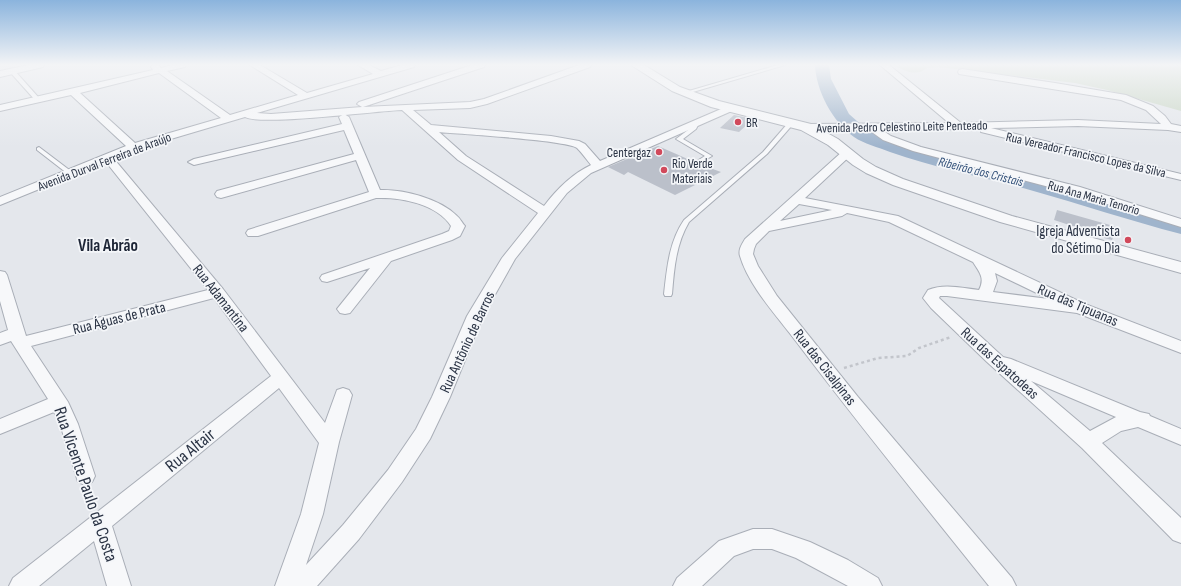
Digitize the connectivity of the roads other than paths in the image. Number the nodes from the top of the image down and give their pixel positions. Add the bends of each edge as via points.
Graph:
1 (31, 92) edge
2 (71, 92) edge
3 (73, 92) edge
4 (191, 92) edge
5 (300, 92) edge
6 (314, 92) edge
7 (396, 92) edge
8 (508, 92) edge
9 (684, 92) edge
10 (917, 92) edge
11 (1094, 92) edge
12 (304, 95) junction
13 (37, 99) junction
14 (0, 108) edge
15 (405, 108) junction
16 (731, 108) junction
17 (342, 110) junction
18 (238, 115) junction
19 (228, 118) junction
20 (696, 123) junction
21 (799, 125) junction
22 (957, 125) junction
23 (347, 126) junction
24 (846, 126) junction
25 (867, 126) junction
26 (968, 126) junction
27 (1168, 127) junction
28 (427, 128) junction
29 (1181, 129) edge
30 (833, 142) junction
31 (133, 147) junction
32 (39, 149) dead end
33 (848, 153) junction
34 (359, 156) junction
35 (108, 158) junction
36 (700, 161) dead end
37 (194, 162) dead end
38 (598, 166) junction
39 (70, 173) junction
40 (1181, 177) edge
41 (221, 194) dead end
42 (376, 194) junction
43 (3, 200) edge
44 (797, 200) junction
45 (850, 210) junction
46 (545, 212) junction
47 (1181, 223) edge
48 (765, 228) junction
49 (253, 233) dead end
50 (386, 258) junction
51 (978, 259) junction
52 (1181, 268) edge
53 (0, 275) edge
54 (327, 278) dead end
55 (218, 292) junction
56 (668, 294) dead end
57 (984, 296) junction
58 (1080, 308) junction
59 (345, 309) dead end
60 (18, 338) junction
61 (0, 339) edge
62 (1181, 347) edge
63 (993, 358) junction
64 (281, 377) junction
65 (343, 395) dead end
66 (59, 402) junction
67 (1142, 419) junction
68 (0, 427) edge
69 (1181, 437) edge
70 (329, 442) junction
71 (1089, 442) junction
72 (85, 476) road end
73 (100, 523) junction
74 (1181, 533) edge
75 (21, 586) edge
76 (119, 586) edge
77 (287, 586) edge
78 (302, 586) edge
79 (685, 586) edge
80 (870, 586) edge
81 (1004, 586) edge

1 - 13 lane
2 - 13 street
3 - 31 street
4 - 19 street
5 - 12 street
6 - 12 street, Avenida Durval Ferreira de Araújo
7 - 17 street
8 - 15 street via 474,104
9 - 16 street, Avenida Pedro Celestino Leite Penteado
10 - 22 street
11 - 27 street via 1135,101 1162,117
12 - 18 street, Avenida Durval Ferreira de Araújo
13 - 14 street
15 - 17 street
15 - 28 street
16 - 20 street, Rua Antônio de Barros
16 - 21 street, Avenida Pedro Celestino Leite Penteado
17 - 18 street via 271,117
17 - 23 street
18 - 19 street, Avenida Durval Ferreira de Araújo
19 - 31 street, Avenida Durval Ferreira de Araújo
20 - 36 lane via 694,128 679,139 709,156
20 - 38 street, Rua Antônio de Barros
21 - 24 street, Avenida Pedro Celestino Leite Penteado
21 - 30 street
21 - 56 lane via 686,221 680,229 672,254
22 - 25 street, Avenida Pedro Celestino Leite Penteado
22 - 26 street, Avenida Pedro Celestino Leite Penteado
23 - 34 street
23 - 37 street
24 - 25 street, Avenida Pedro Celestino Leite Penteado
24 - 30 street
25 - 47 street, Rua Ana Maria Tenorio via 887,138 917,149 1076,190
26 - 27 street, Avenida Pedro Celestino Leite Penteado via 1078,123
26 - 40 street, Rua Vereador Francisco Lopes da Silva
27 - 29 street, Avenida Pedro Celestino Leite Penteado
28 - 38 street via 575,143 581,146
28 - 46 street via 462,158
30 - 33 street
31 - 35 street, Avenida Durval Ferreira de Araújo
32 - 39 lane
33 - 44 street, Rua das Cisalpinas
33 - 52 street via 871,170 930,194
34 - 41 street
34 - 42 street
35 - 39 street, Avenida Durval Ferreira de Araújo
35 - 55 street, Rua Adamantina
38 - 46 street, Rua Antônio de Barros via 573,181
39 - 43 street, Avenida Durval Ferreira de Araújo
42 - 49 street
42 - 50 street via 406,197 433,205 451,215 458,226 455,233 447,237
44 - 45 street, Rua das Tipuanas
44 - 48 street, Rua das Cisalpinas
45 - 48 street, Rua das Tipuanas
45 - 51 street, Rua das Tipuanas via 893,220
46 - 78 street, Rua Antônio de Barros via 509,258 475,316 423,434 351,532
48 - 81 street, Rua das Cisalpinas via 750,242 746,254 769,294 828,372
50 - 54 street
50 - 59 street
51 - 57 street, Rua das Tipuanas via 991,277 991,284
51 - 58 street, Rua das Tipuanas
53 - 60 street, Rua Vicente Paulo da Costa
55 - 60 street, Rua Águas de Prata
55 - 64 street, Rua Adamantina
57 - 58 street, Rua das Espatodeas
57 - 63 street, Rua das Espatodeas via 938,291 933,293 931,298
58 - 62 street, Rua das Tipuanas
60 - 61 street, Rua Águas de Prata
60 - 66 street, Rua Vicente Paulo da Costa
63 - 67 street
63 - 71 street, Rua das Espatodeas
64 - 70 street, Rua Adamantina
64 - 73 street, Rua Altair
65 - 70 street
66 - 68 street
66 - 72 street, Rua Vicente Paulo da Costa via 69,424
67 - 69 street
67 - 71 street via 1116,424
70 - 77 street via 312,514
71 - 74 street, Rua das Espatodeas
73 - 75 street, Rua Altair
73 - 76 street, Rua Vicente Paulo da Costa
79 - 80 street via 728,548 753,539 772,539 802,549

